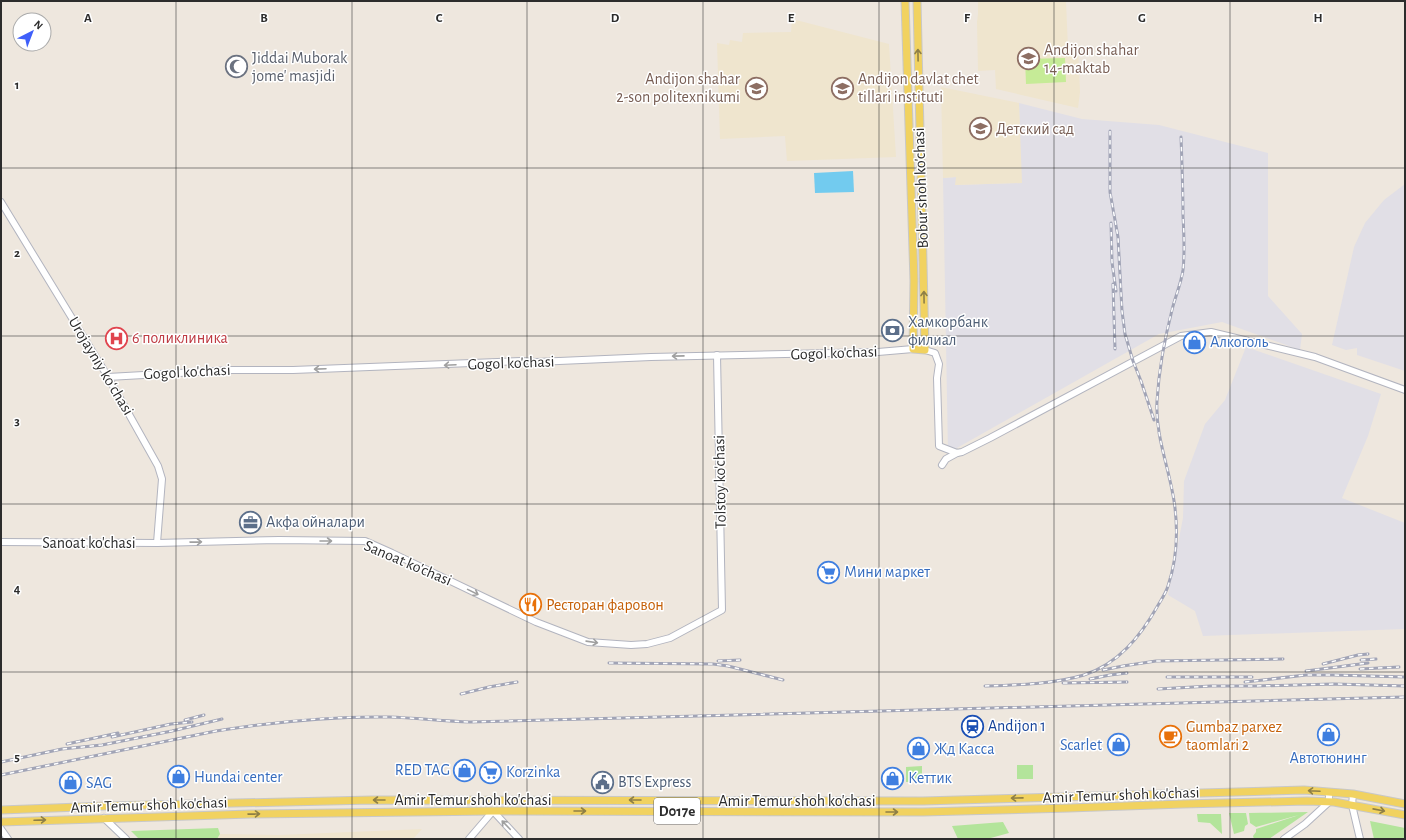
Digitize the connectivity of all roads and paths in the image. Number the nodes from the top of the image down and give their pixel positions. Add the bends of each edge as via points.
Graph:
1 (905, 1) edge
2 (917, 1) edge
3 (1, 202) edge
4 (923, 252) junction
5 (913, 253) junction
6 (924, 281) junction
7 (914, 282) junction
8 (913, 350) junction
9 (925, 350) junction
10 (717, 355) junction
11 (108, 376) junction
12 (1405, 390) edge
13 (957, 452) junction
14 (942, 465) dead end
15 (1, 542) edge
16 (157, 543) junction
17 (722, 610) joint
18 (1329, 792) junction
19 (1353, 794) junction
20 (493, 799) junction
21 (923, 801) junction
22 (1329, 802) junction
23 (1405, 804) edge
24 (1352, 805) junction
25 (1, 810) edge
26 (493, 810) junction
27 (923, 812) junction
28 (1405, 815) edge
29 (104, 818) junction
30 (1, 822) edge
31 (1, 830) edge
32 (8, 839) edge
33 (126, 839) edge
34 (469, 839) edge
35 (519, 839) edge
36 (1284, 839) edge
37 (1360, 839) edge

1 - 5 main road, Bobur shoh ko'chasi
4 -> 2 main road, Bobur shoh ko'chasi
3 - 11 main road, Urоjayniy koʻchasi
4 - 5 main road
4 - 6 main road, Bobur shoh ko'chasi
5 - 7 main road, Bobur shoh ko'chasi
6 - 7 main road
9 -> 6 main road, Bobur shoh ko'chasi
7 - 8 main road, Bobur shoh ko'chasi
8 - 9 main road
8 - 10 main road, Gogol ko'chasi
9 - 13 main road via 935,353 939,364 940,446
10 -> 11 main road, Gogol ko'chasi
10 - 17 main road, Tolstoy ko'chasi
11 - 16 main road, Urоjayniy koʻchasi via 158,466 162,479
12 - 13 main road via 1315,358 1211,332 1182,336 984,441
13 - 14 main road
15 - 16 main road, Sanoat ko'chasi
16 -> 17 main road, Sanoat ko'chasi via 365,541 536,622 588,642 647,644 670,638
18 - 19 main road, Amir Temur shoh ko'chasi / D017e
18 -> 21 main road, Amir Temur shoh ko'chasi / D017e via 1252,791
18 - 22 main road
19 - 23 main road, D017e
19 - 24 main road
21 -> 20 main road, Amir Temur shoh ko'chasi / D017e
20 -> 25 main road, Amir Temur shoh ko'chasi / D017e via 248,802
20 - 26 main road
21 - 27 main road
22 - 24 main road, Amir Temur shoh ko'chasi / D017e
22 - 27 main road, Amir Temur shoh ko'chasi / D017e
22 - 36 main road
24 -> 28 main road, D017e
24 - 37 main road
26 -> 27 main road, Amir Temur shoh ko'chasi / D017e
29 -> 26 main road, Amir Temur shoh ko'chasi / D017e
26 - 34 main road
35 -> 26 main road
30 -> 29 main road, Amir Temur shoh ko'chasi / D017e
29 - 33 main road
31 - 32 main road

